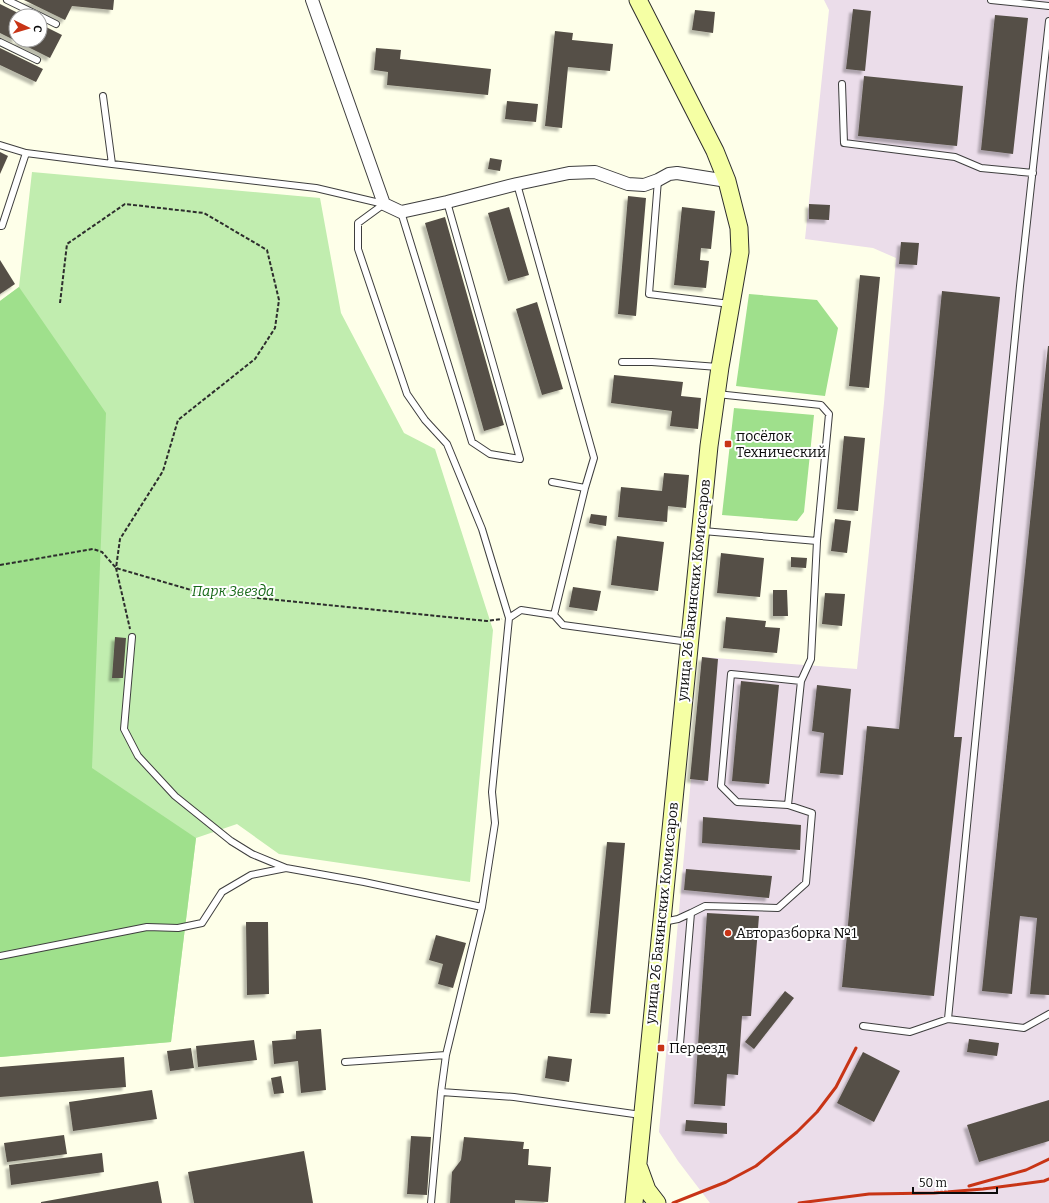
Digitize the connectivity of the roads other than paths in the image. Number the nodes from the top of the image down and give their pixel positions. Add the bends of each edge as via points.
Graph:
1 (7, 0) edge
2 (312, 0) edge
3 (638, 0) edge
4 (991, 0) edge
5 (1049, 6) edge
6 (24, 8) edge
7 (48, 20) edge
8 (1049, 21) edge
9 (56, 24) dead end
10 (0, 42) edge
11 (37, 60) dead end
12 (842, 84) dead end
13 (103, 96) dead end
14 (0, 145) edge
15 (26, 153) junction
16 (112, 164) junction
17 (1033, 173) junction
18 (658, 180) junction
19 (727, 181) junction
20 (517, 184) junction
21 (447, 202) junction
22 (384, 204) junction
23 (401, 212) junction
24 (0, 226) edge
25 (730, 304) junction
26 (622, 362) dead end
27 (720, 367) junction
28 (716, 394) junction
29 (552, 482) dead end
30 (585, 488) junction
31 (701, 531) junction
32 (817, 541) junction
33 (554, 615) junction
34 (509, 618) junction
35 (132, 637) road end
36 (689, 642) junction
37 (801, 681) junction
38 (788, 805) junction
39 (286, 868) junction
40 (482, 907) junction
41 (691, 913) junction
42 (661, 922) junction
43 (0, 956) edge
44 (1049, 1014) edge
45 (948, 1019) junction
46 (863, 1026) dead end
47 (680, 1044) dead end
48 (446, 1055) junction
49 (345, 1062) dead end
50 (441, 1092) junction
51 (642, 1116) junction
52 (637, 1163) junction
53 (432, 1203) edge
54 (634, 1203) edge
55 (657, 1203) edge

1 - 6 lane
2 - 22 street
3 - 19 main road, улица 26 Бакинских Комиссаров via 715,151
4 - 5 lane
7 - 9 lane
8 - 17 lane
10 - 11 lane
12 - 17 lane via 844,143 955,157 981,168
13 - 16 lane
14 - 15 lane
15 - 16 lane
15 - 24 lane
16 - 22 lane via 316,188
17 - 45 lane
18 - 19 street via 677,173
18 - 20 street via 644,185 628,184 595,172 569,173
18 - 25 lane via 649,294
19 - 25 main road, улица 26 Бакинских Комиссаров via 739,228 740,252
20 - 21 street
20 - 30 lane via 594,458
21 - 23 street
21 - 23 lane via 520,459 490,454 472,442
22 - 23 street
22 - 34 lane via 358,223 358,249 407,394 425,420 447,444 482,530
25 - 27 main road, улица 26 Бакинских Комиссаров
26 - 27 lane
27 - 28 main road, улица 26 Бакинских Комиссаров
28 - 31 main road, улица 26 Бакинских Комиссаров
28 - 32 lane via 821,405 829,414
29 - 30 lane
30 - 33 lane
31 - 32 lane
31 - 36 main road, улица 26 Бакинских Комиссаров
32 - 37 lane via 811,659
33 - 34 lane via 521,610
33 - 36 lane via 563,625
34 - 40 lane via 492,792 495,823
35 - 39 lane via 124,729 138,756 175,796 231,841 252,854
36 - 42 main road, улица 26 Бакинских Комиссаров
37 - 38 lane
37 - 38 lane via 731,674 721,786 737,802
38 - 41 lane via 812,813 806,883 778,908 705,906
39 - 40 lane
39 - 43 lane via 251,875 222,892 202,923 178,928 147,927
40 - 48 lane
41 - 42 lane via 678,919
41 - 47 lane
42 - 51 main road, улица 26 Бакинских Комиссаров
44 - 45 lane via 1024,1028
45 - 46 lane via 910,1032
48 - 49 lane
48 - 50 lane
50 - 51 lane via 514,1097
50 - 53 lane
51 - 52 main road, улица 26 Бакинских Комиссаров
52 - 54 main road, улица 26 Бакинских Комиссаров
52 - 55 main road via 647,1190

